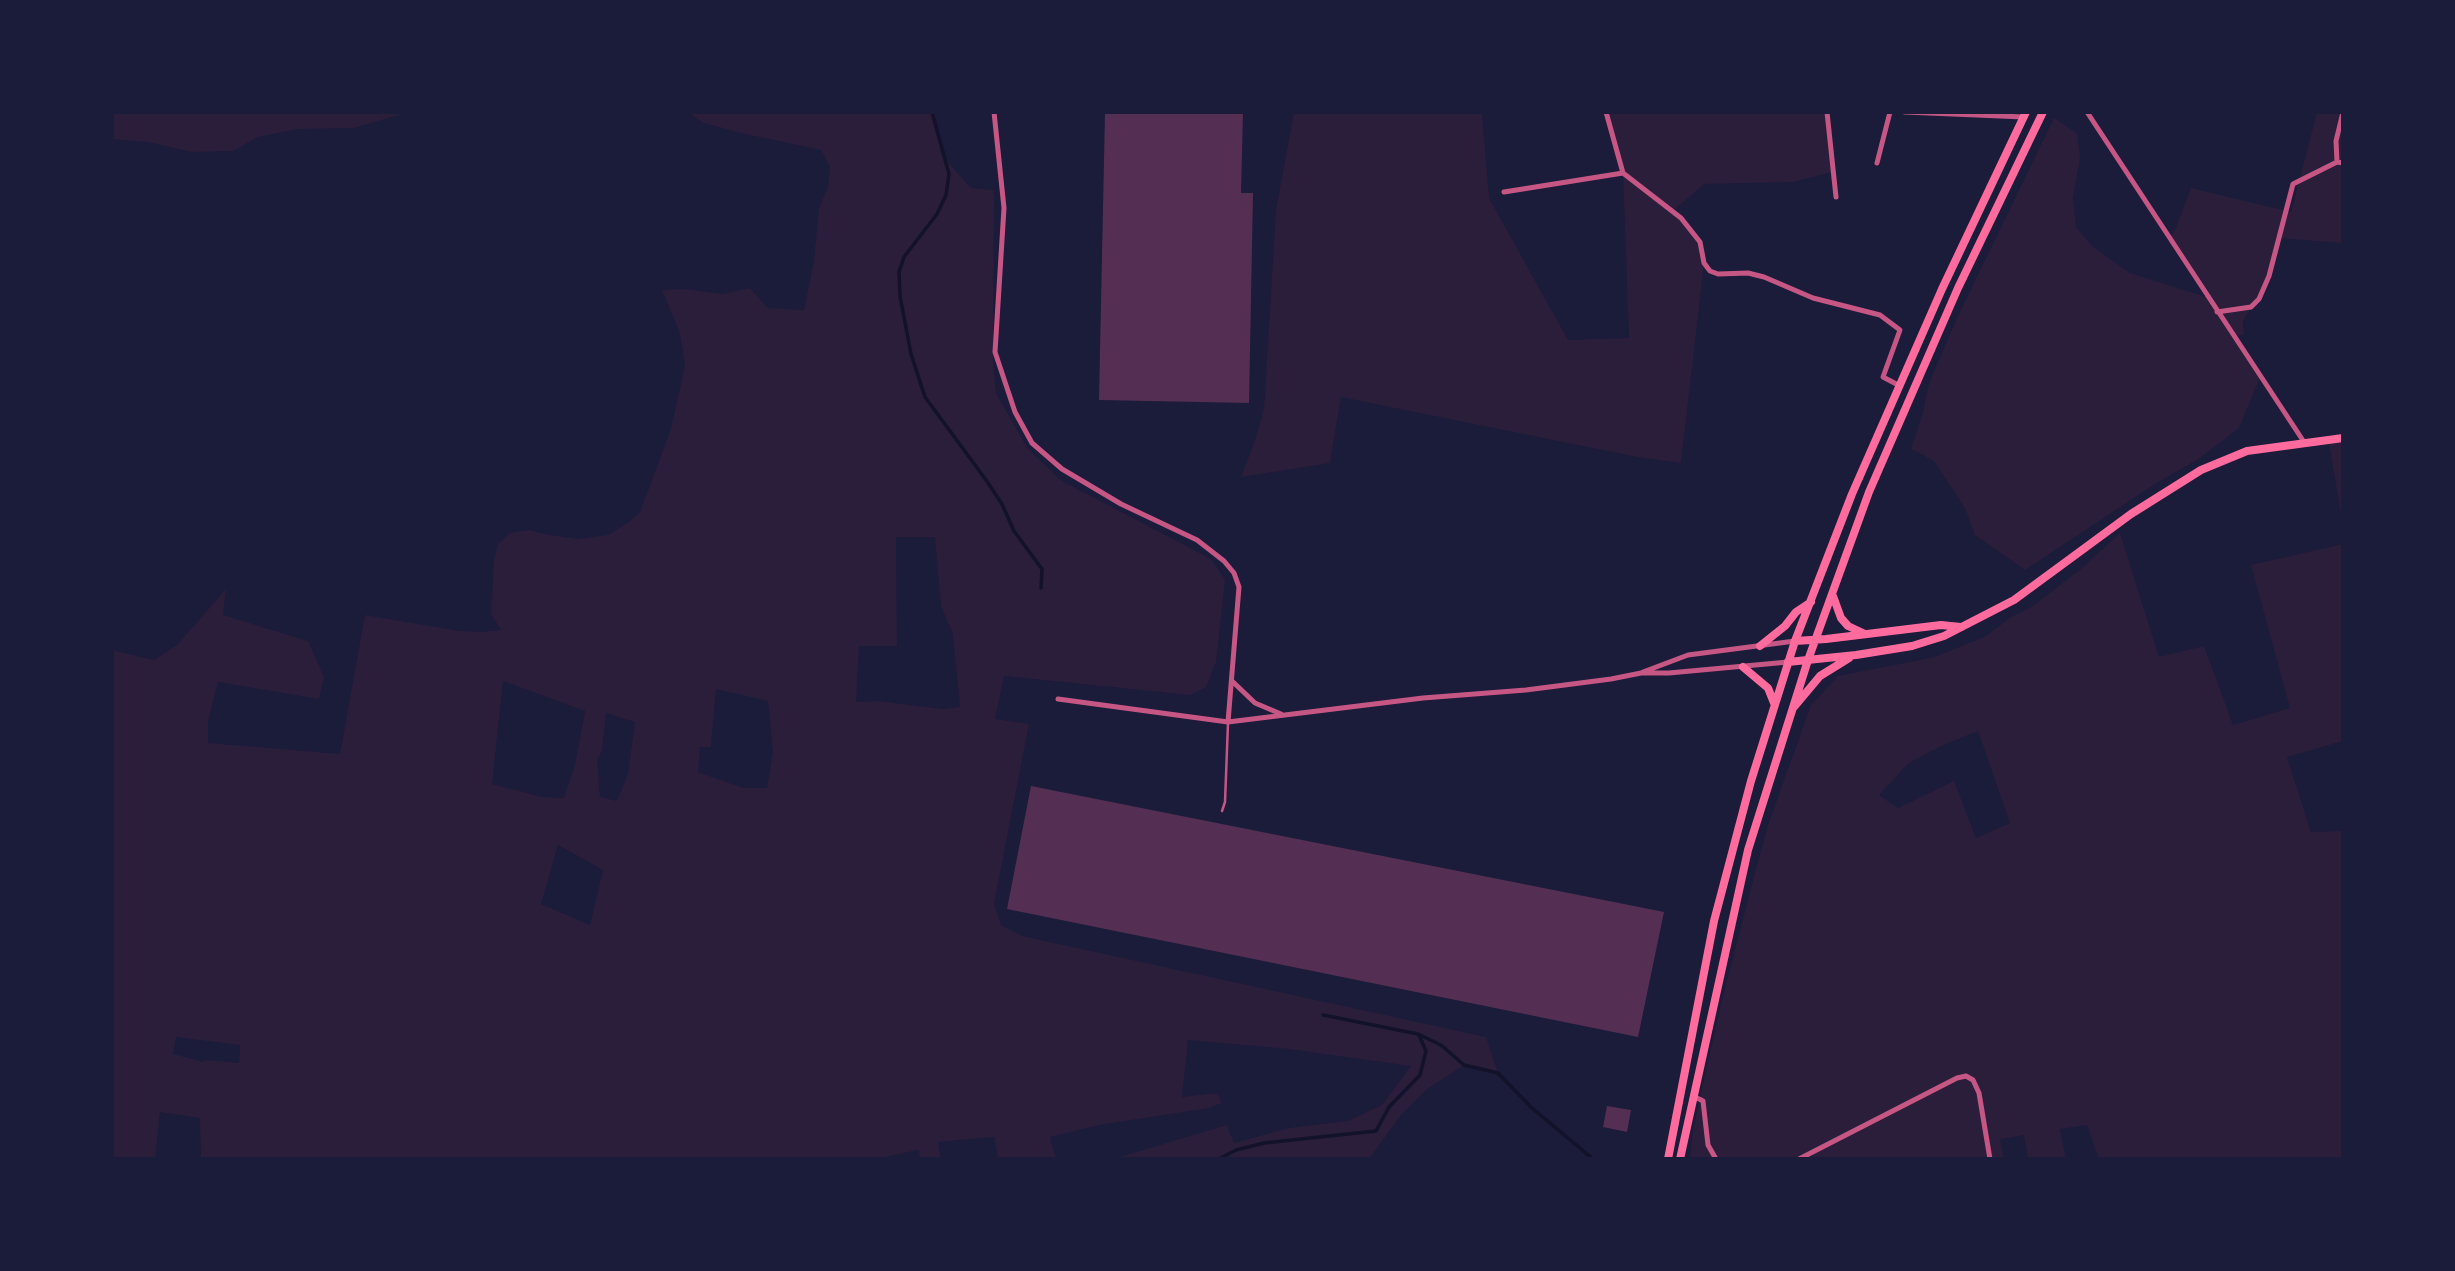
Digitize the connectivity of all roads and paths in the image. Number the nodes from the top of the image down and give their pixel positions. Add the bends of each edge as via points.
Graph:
1 (994, 112) edge
2 (1606, 112) edge
3 (1827, 112) edge
4 (1890, 112) edge
5 (1905, 112) edge
6 (2043, 112) edge
7 (2087, 112) edge
8 (2343, 112) edge
9 (2025, 114) edge
10 (1877, 163) dead end
11 (2340, 163) edge
12 (1623, 173) junction
13 (1504, 192) dead end
14 (1836, 197) dead end
15 (2217, 312) junction
16 (1900, 386) junction
17 (2343, 438) edge
18 (2304, 443) junction
19 (1833, 594) junction
20 (1811, 602) junction
21 (1961, 627) junction
22 (1868, 635) junction
23 (1816, 640) junction
24 (1795, 641) junction
25 (1760, 646) junction
26 (1856, 655) junction
27 (1808, 660) junction
28 (1788, 662) junction
29 (1743, 667) junction
30 (1641, 673) junction
31 (1231, 681) junction
32 (1058, 699) dead end
33 (1774, 705) junction
34 (1792, 709) junction
35 (1284, 715) junction
36 (1228, 722) junction
37 (1223, 810) dead end
38 (1693, 1096) junction
39 (1668, 1159) edge
40 (1681, 1159) edge
41 (1716, 1159) edge
42 (1799, 1159) edge
43 (1990, 1159) edge

1 - 31 street via 1004,208 995,352 1015,412 1032,443 1062,469 1121,504 1197,540 1234,573 1239,587
2 - 12 street
3 - 14 street
4 - 10 street
5 - 9 street
6 - 19 main road via 1958,288 1869,492
7 - 15 street
8 - 11 street via 2336,141
9 - 16 main road
11 - 15 street via 2294,184 2259,299 2251,307
12 - 13 street
12 - 16 street via 1681,218 1700,242 1710,271 1764,276 1812,298 1880,315 1900,330 1883,377
15 - 18 street
16 - 20 main road
17 - 18 main road
18 - 21 main road via 2247,452 2201,470 2130,514 2014,600
19 - 22 main road via 1841,618
19 - 23 main road
20 - 24 main road
20 - 25 main road
21 - 22 main road via 1941,625
21 - 26 main road via 1930,642
22 - 23 main road
23 - 24 main road
23 - 27 main road
24 - 25 street
24 - 28 main road
25 - 30 street via 1688,655
26 - 27 main road
26 - 34 main road via 1820,676
27 - 28 main road
27 - 34 main road
28 - 29 street
28 - 33 main road
29 - 30 street
29 - 33 main road via 1768,688
30 - 35 street
31 - 35 street via 1255,702
31 - 36 street
32 - 36 street
33 - 39 main road via 1714,921
34 - 38 main road via 1748,849
35 - 36 street
36 - 37 lane
38 - 40 main road
38 - 41 street via 1703,1101 1708,1145
42 - 43 street via 1966,1076 1979,1093

